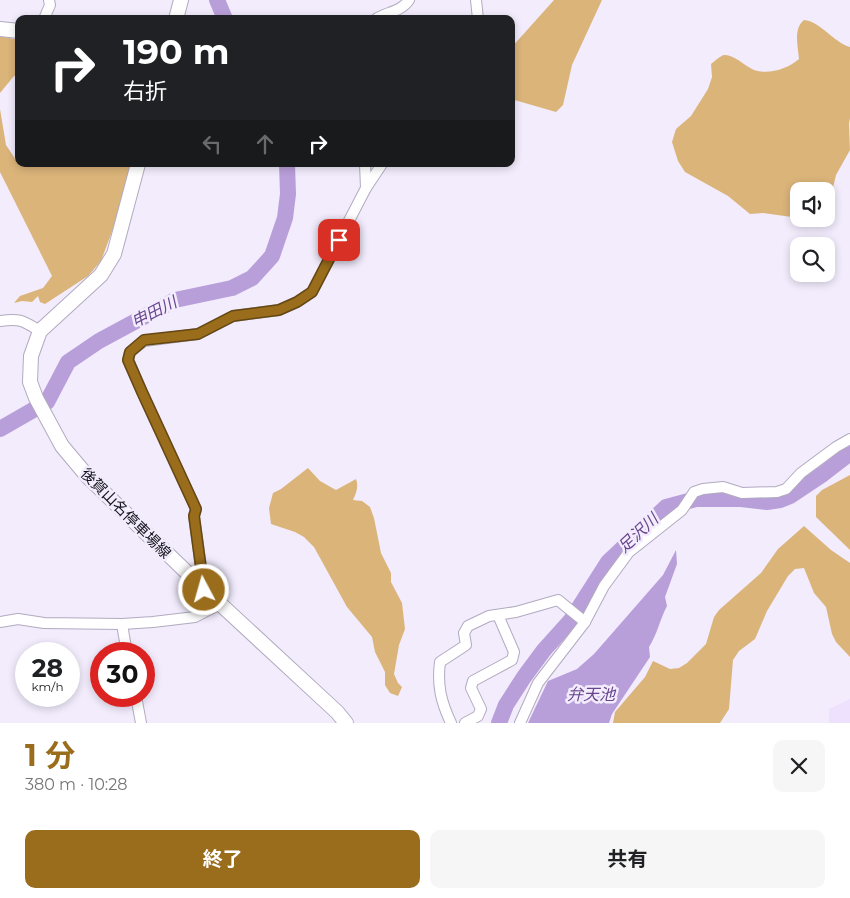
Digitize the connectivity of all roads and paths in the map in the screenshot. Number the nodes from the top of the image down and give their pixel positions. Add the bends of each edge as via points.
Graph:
1 (49, 0) edge
2 (182, 0) edge
3 (409, 0) edge
4 (476, 0) edge
5 (46, 15) edge
6 (177, 15) edge
7 (386, 15) edge
8 (478, 15) edge
9 (0, 28) edge
10 (15, 30) edge
11 (137, 167) edge
12 (365, 167) edge
13 (380, 167) edge
14 (366, 188) junction
15 (0, 321) edge
16 (40, 331) junction
17 (850, 439) edge
18 (204, 590) junction
19 (220, 604) junction
20 (498, 615) junction
21 (0, 622) edge
22 (585, 622) junction
23 (122, 624) junction
24 (126, 642) edge
25 (138, 707) edge
26 (141, 723) edge
27 (346, 723) edge
28 (451, 723) edge
29 (465, 723) edge
30 (520, 723) edge

1 - 5 street
2 - 6 main road
3 - 7 street
4 - 8 street
9 - 10 main road
11 - 16 main road via 114,254 101,274
12 - 14 street
13 - 14 street
14 - 18 street via 312,292 279,310 233,316 198,334 144,340 130,352 128,360 138,384 196,509 194,516
15 - 16 street via 22,320
16 - 18 main road, 後賀山名停車場線 via 30,356 30,382 62,446 88,477
17 - 22 street via 801,473 786,490 742,492 723,487 694,492 682,510 629,552 604,586
18 - 19 main road, 後賀山名停車場線
19 - 23 street via 195,617
19 - 27 main road, 後賀山名停車場線
20 - 22 street via 558,600
20 - 28 street via 468,626 464,633 466,645 440,662 438,676 442,704
20 - 29 street via 514,652 512,660 473,681 471,688 481,709 478,716
21 - 23 street via 18,619 44,623
22 - 30 street via 538,683
23 - 24 street
25 - 26 street

